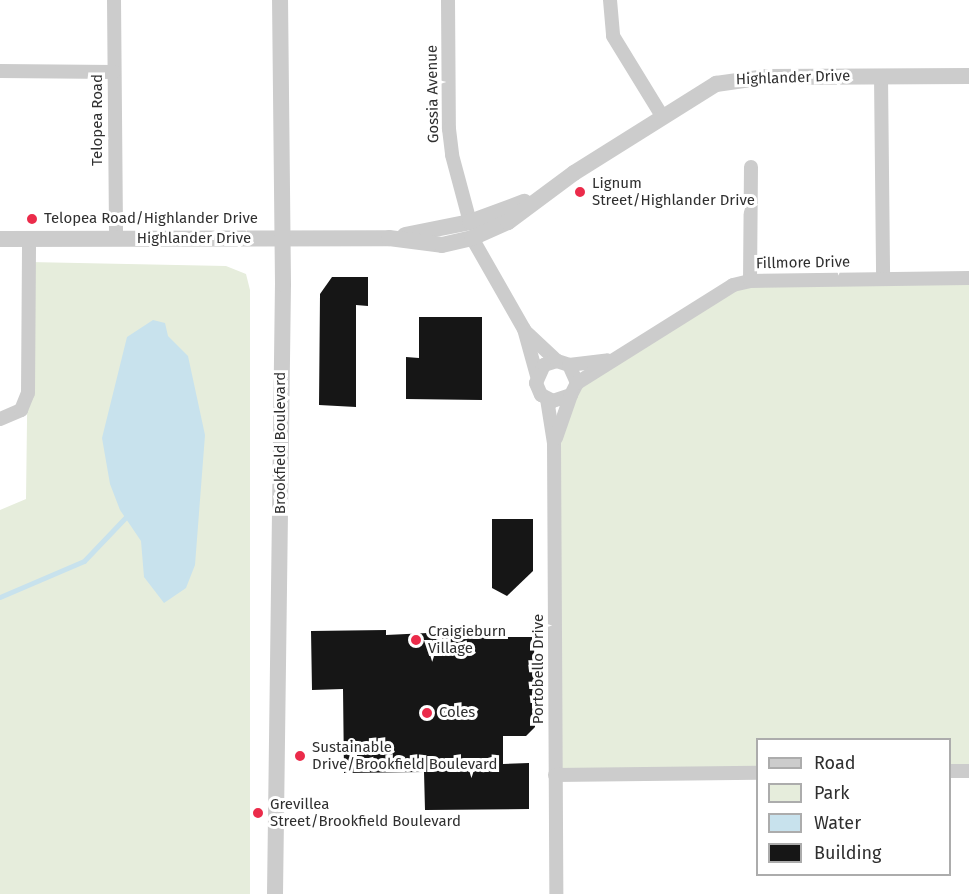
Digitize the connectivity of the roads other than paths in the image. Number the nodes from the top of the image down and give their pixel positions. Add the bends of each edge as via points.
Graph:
1 (114, 0) edge
2 (280, 0) edge
3 (448, 0) edge
4 (610, 0) edge
5 (0, 71) edge
6 (114, 72) junction
7 (882, 76) junction
8 (969, 76) edge
9 (662, 116) junction
10 (751, 167) dead end
11 (471, 230) junction
12 (0, 239) edge
13 (116, 239) junction
14 (283, 239) junction
15 (29, 240) junction
16 (969, 278) edge
17 (882, 279) junction
18 (750, 281) junction
19 (524, 329) junction
20 (624, 357) junction
21 (563, 363) junction
22 (537, 376) junction
23 (574, 389) junction
24 (547, 399) junction
25 (0, 419) edge
26 (554, 443) junction
27 (951, 771) edge
28 (969, 771) edge
29 (756, 773) edge
30 (555, 775) junction
31 (277, 891) edge
32 (556, 894) edge

1 - 6 street, Telopea Road
2 - 14 street, Brookfield Boulevard
3 - 11 street, Gossia Avenue via 449,129
4 - 9 street via 613,36
5 - 6 street
6 - 13 street, Telopea Road
7 - 8 street, Highlander Drive
7 - 9 street, Highlander Drive via 733,80 716,84
7 - 17 street
9 - 11 street, Highlander Drive via 542,195
10 - 18 street
11 - 14 street, Highlander Drive via 389,238
11 - 19 street
12 - 15 street, Highlander Drive
13 - 14 street, Highlander Drive
13 - 15 street, Highlander Drive
14 - 31 street, Brookfield Boulevard
15 - 25 street via 28,393 21,410
16 - 17 street, Fillmore Drive
17 - 18 street, Fillmore Drive
18 - 20 street, Fillmore Drive via 733,285
19 - 21 street
19 - 22 street
20 - 21 street
20 - 23 street, Fillmore Drive
21 - 22 street via 544,365
21 - 23 street
22 - 24 street via 538,389
23 - 24 street via 560,401
23 - 26 street, Portobello Drive
24 - 26 street, Portobello Drive
26 - 30 street, Portobello Drive
27 - 28 street
29 - 30 street
30 - 32 street, Portobello Drive

